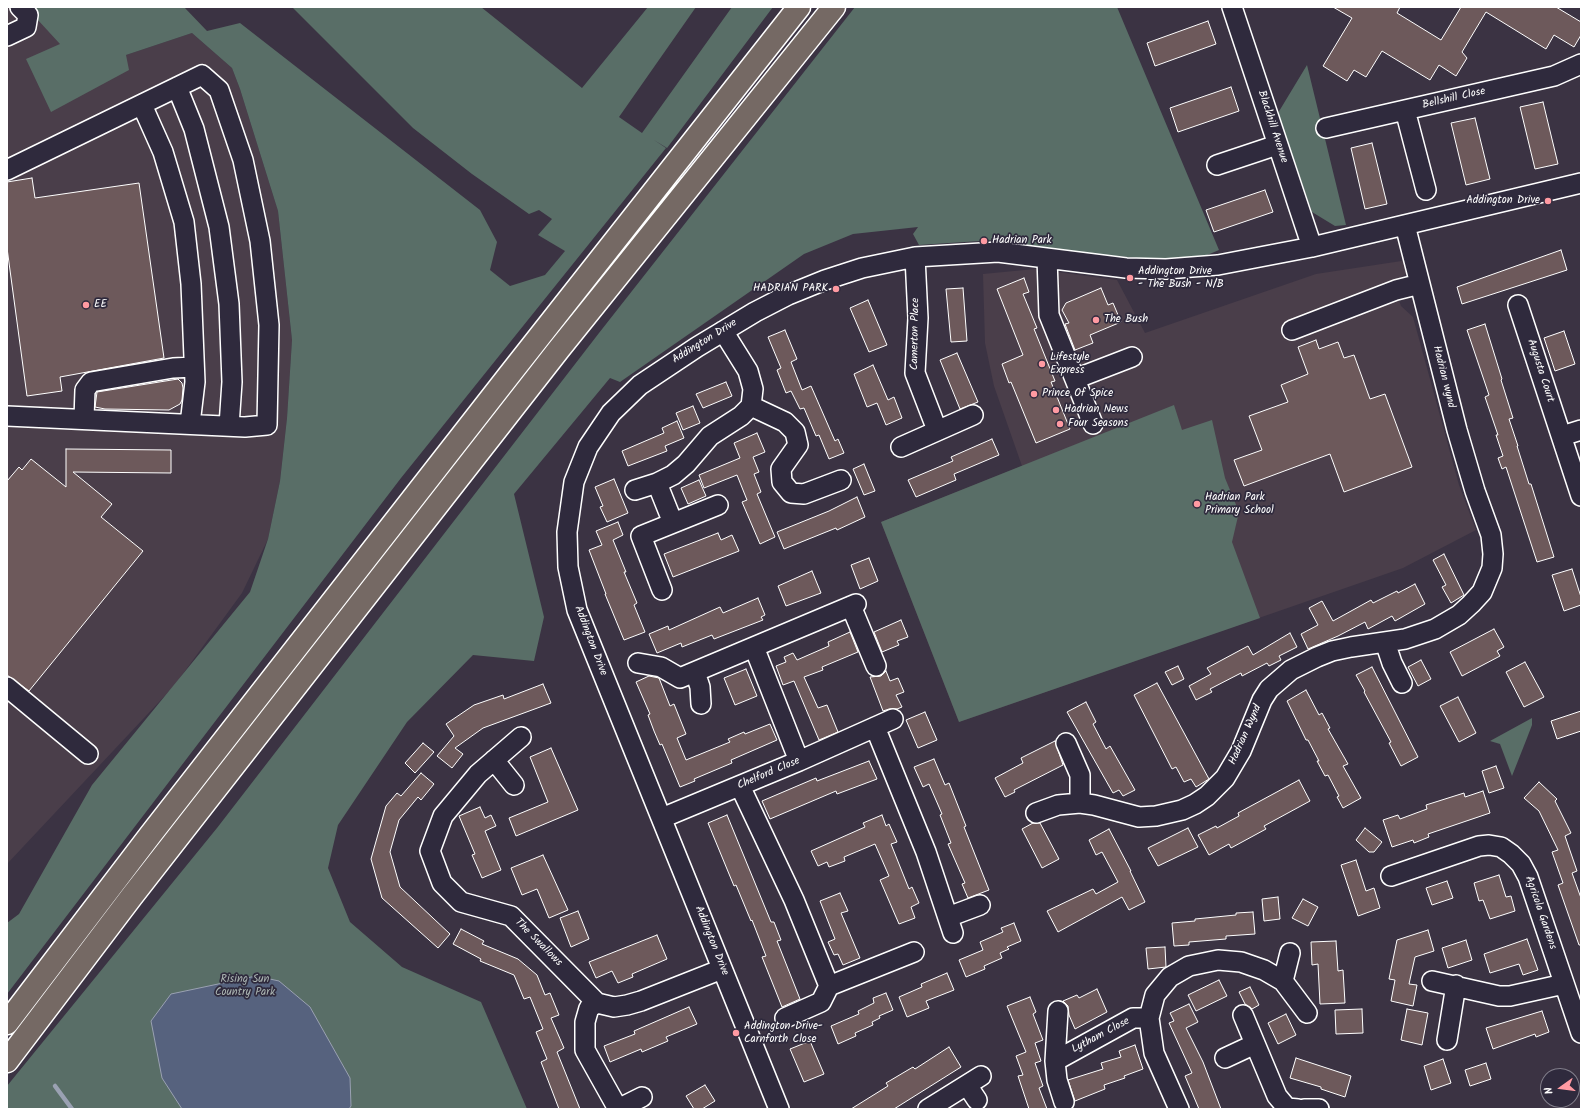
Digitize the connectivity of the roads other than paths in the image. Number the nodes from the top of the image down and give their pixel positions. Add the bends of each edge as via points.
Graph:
1 (20, 7) edge
2 (799, 7) edge
3 (834, 7) edge
4 (1232, 7) edge
5 (7, 36) edge
6 (1581, 64) edge
7 (177, 87) junction
8 (142, 104) junction
9 (1405, 110) junction
10 (1326, 128) dead end
11 (1277, 144) junction
12 (1217, 165) dead end
13 (7, 170) edge
14 (1581, 183) edge
15 (1426, 190) dead end
16 (1405, 225) junction
17 (1312, 247) junction
18 (915, 257) junction
19 (1047, 258) junction
20 (1420, 284) junction
21 (1518, 305) dead end
22 (1292, 330) dead end
23 (723, 331) junction
24 (1132, 357) dead end
25 (194, 367) junction
26 (1075, 379) junction
27 (751, 406) junction
28 (973, 415) dead end
29 (7, 416) edge
30 (84, 419) junction
31 (190, 424) junction
32 (1093, 424) dead end
33 (229, 426) junction
34 (937, 430) junction
35 (1581, 430) edge
36 (1562, 436) junction
37 (901, 447) dead end
38 (841, 480) dead end
39 (657, 483) junction
40 (635, 490) dead end
41 (1581, 496) edge
42 (718, 506) dead end
43 (673, 524) junction
44 (1489, 526) joint
45 (662, 590) dead end
46 (1385, 642) junction
47 (754, 647) junction
48 (638, 663) dead end
49 (876, 666) dead end
50 (687, 675) junction
51 (1402, 683) dead end
52 (7, 687) edge
53 (701, 704) dead end
54 (893, 719) dead end
55 (875, 727) junction
56 (521, 737) dead end
57 (1066, 743) dead end
58 (88, 754) dead end
59 (494, 760) junction
60 (799, 762) junction
61 (514, 785) dead end
62 (740, 786) junction
63 (1080, 803) junction
64 (1036, 813) dead end
65 (662, 818) junction
66 (1392, 876) dead end
67 (980, 905) dead end
68 (914, 952) dead end
69 (1290, 953) dead end
70 (722, 969) junction
71 (1282, 981) junction
72 (1432, 981) dead end
73 (1564, 984) junction
74 (1456, 985) junction
75 (829, 986) junction
76 (597, 1002) junction
77 (1058, 1011) dead end
78 (1307, 1013) dead end
79 (1243, 1015) dead end
80 (785, 1018) dead end
81 (1149, 1018) junction
82 (7, 1023) edge
83 (1581, 1033) edge
84 (1447, 1040) dead end
85 (1255, 1044) junction
86 (1225, 1058) dead end
87 (7, 1061) edge
88 (1055, 1061) junction
89 (975, 1087) dead end
90 (642, 1097) dead end
91 (1064, 1102) dead end
92 (618, 1109) edge
93 (779, 1109) edge
94 (928, 1109) edge
95 (1179, 1109) edge
96 (1294, 1109) edge
97 (1319, 1109) edge

1 - 5 street via 28,15 26,27
2 - 82 highway via 245,714
3 - 87 highway via 554,356 137,889
4 - 11 street, Blackhill Avenue
6 - 9 street, Bellshill Close via 1554,76
7 - 8 street
7 - 33 street via 194,129 219,227 229,304 232,382
7 - 33 street via 202,75 219,90 243,160 260,241 269,325 267,425
8 - 13 street
8 - 25 street via 163,152 184,222 191,284
9 - 10 street, Bellshill Close
9 - 15 street
11 - 12 street
11 - 17 street, Blackhill Avenue
14 - 16 street, Addington Drive
16 - 17 street, Addington Drive
16 - 20 street, Hadrian wynd
17 - 19 street, Addington Drive via 1218,265 1166,269 1110,267
18 - 19 street, Addington Drive via 998,252
18 - 23 street, Addington Drive via 862,268 825,280 788,295
18 - 34 street, Camerton Place via 918,318 915,373
19 - 26 street via 1049,315
20 - 22 street via 1396,290
20 - 44 street, Hadrian wynd via 1457,430 1475,491
21 - 36 street, Augusta Court
23 - 27 street via 748,371 754,390
23 - 65 street, Addington Drive via 640,385 611,413 588,447 574,482 567,532 568,567 577,610
24 - 26 street
25 - 30 street via 173,368 91,382 85,390
25 - 31 street via 195,382
26 - 32 street
27 - 38 street via 785,422 795,432 798,445 781,469 782,482 791,493 804,494
27 - 39 street via 741,416 710,436 673,475
28 - 34 street
29 - 30 street
30 - 31 street
31 - 33 street
34 - 37 street
35 - 36 street
36 - 41 street, Augusta Court
39 - 40 street
39 - 43 street
42 - 43 street
43 - 45 street via 641,536
44 - 46 street, Hadrian Wynd via 1492,568 1482,592 1472,604 1454,619 1435,629 1405,639
46 - 51 street
46 - 63 street, Hadrian Wynd via 1351,647 1317,657 1291,670 1277,681 1262,700 1241,751 1225,778 1195,804 1169,814 1139,817
47 - 49 street via 853,605
47 - 50 street
47 - 60 street
48 - 50 street
50 - 53 street via 700,687
52 - 58 street
54 - 55 street, Chelford Close
55 - 60 street, Chelford Close
55 - 67 street via 926,852 951,925
56 - 59 street, The Swallows
57 - 63 street via 1080,774
59 - 61 street
59 - 76 street, The Swallows via 478,774 443,816 430,851 442,883 461,902 511,916
60 - 62 street, Chelford Close
62 - 65 street, Chelford Close
62 - 75 street via 794,900
63 - 64 street, Hadrian Wynd via 1058,805
65 - 70 street, Addington Drive
66 - 73 street, Agricola Gardens via 1479,846 1502,847 1521,864 1528,877
68 - 75 street
69 - 71 street
70 - 76 street via 627,1005 614,1007
70 - 93 street, Addington Drive
71 - 78 street
71 - 81 street via 1264,970 1241,962 1218,960 1189,966 1170,977 1155,995
72 - 74 street
73 - 74 street via 1510,996
73 - 83 street, Agricola Gardens
74 - 84 street
75 - 80 street via 821,1002
76 - 92 street via 589,1008 585,1022 585,1050
77 - 88 street, Lytham Close
79 - 85 street
81 - 88 street, Lytham Close via 1133,1018
81 - 95 street via 1154,1053
85 - 86 street
85 - 96 street via 1277,1096
88 - 91 street, Lytham Close via 1057,1080
89 - 94 street
90 - 92 street
96 - 97 street

